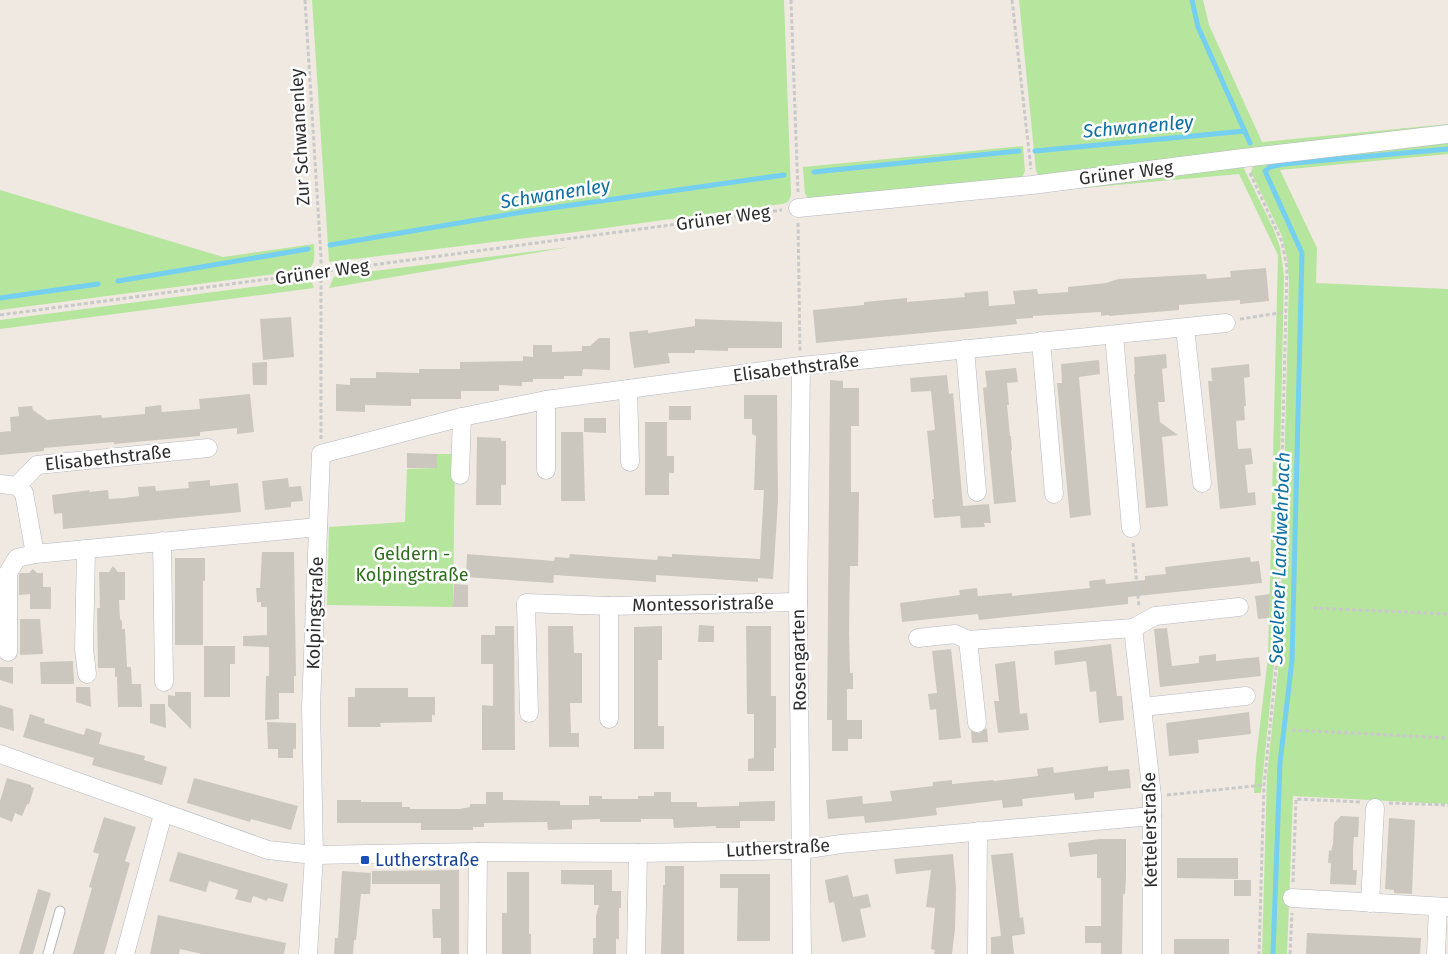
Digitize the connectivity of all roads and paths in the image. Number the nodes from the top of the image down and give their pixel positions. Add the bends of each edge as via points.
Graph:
1 (305, 0) edge
2 (791, 0) edge
3 (1012, 0) edge
4 (1448, 134) edge
5 (1243, 158) junction
6 (1032, 185) junction
7 (798, 208) junction
8 (321, 272) junction
9 (1286, 312) junction
10 (0, 315) edge
11 (1226, 323) joint
12 (1185, 328) junction
13 (1114, 334) junction
14 (1041, 341) junction
15 (965, 349) junction
16 (801, 366) junction
17 (628, 389) junction
18 (546, 400) junction
19 (462, 417) junction
20 (208, 448) dead end
21 (320, 454) junction
22 (630, 462) dead end
23 (546, 470) dead end
24 (460, 475) dead end
25 (0, 484) edge
26 (1202, 484) dead end
27 (18, 486) junction
28 (977, 492) dead end
29 (1054, 494) dead end
30 (318, 527) junction
31 (1132, 528) joint
32 (162, 541) junction
33 (86, 549) junction
34 (35, 554) junction
35 (798, 602) junction
36 (609, 606) junction
37 (1239, 607) dead end
38 (1313, 608) dead end
39 (1448, 614) edge
40 (1133, 628) junction
41 (918, 638) dead end
42 (968, 640) junction
43 (8, 652) dead end
44 (87, 674) dead end
45 (164, 682) dead end
46 (1246, 696) dead end
47 (1142, 707) junction
48 (529, 713) dead end
49 (609, 719) dead end
50 (977, 723) dead end
51 (1292, 730) dead end
52 (1448, 738) edge
53 (0, 754) edge
54 (1264, 785) junction
55 (1152, 796) junction
56 (1375, 804) junction
57 (1448, 805) edge
58 (163, 814) junction
59 (1152, 816) junction
60 (978, 831) junction
61 (802, 850) junction
62 (478, 852) junction
63 (638, 853) junction
64 (314, 855) junction
65 (1292, 898) junction
66 (1370, 903) junction
67 (1443, 907) edge
68 (60, 911) dead end
69 (48, 954) edge
70 (125, 954) edge
71 (308, 954) edge
72 (478, 954) edge
73 (636, 954) edge
74 (802, 954) edge
75 (977, 954) edge
76 (1152, 954) edge
77 (1260, 954) edge
78 (1290, 954) edge
79 (1436, 954) edge

1 - 8 path, Zur Schwanenley
2 - 7 path
3 - 6 path
4 - 5 street, Grüner Weg
5 - 6 street, Grüner Weg
5 - 9 path via 1282,242 1287,268
6 - 7 street, Grüner Weg
7 - 8 path, Grüner Weg
7 - 16 path
8 - 10 path, Grüner Weg
8 - 21 path
9 - 11 path
9 - 54 path via 1277,659
11 - 12 street, Elisabethstraße
12 - 13 street, Elisabethstraße
12 - 26 street
13 - 14 street, Elisabethstraße
13 - 31 street
14 - 15 street, Elisabethstraße
14 - 29 street
15 - 16 street, Elisabethstraße
15 - 28 street
16 - 17 street, Elisabethstraße
16 - 35 street, Rosengarten
17 - 18 street, Elisabethstraße
17 - 22 street
18 - 19 street, Elisabethstraße
18 - 23 street
19 - 21 street, Elisabethstraße
19 - 24 street
20 - 27 street, Elisabethstraße via 37,465
21 - 30 street, Kolpingstraße
25 - 27 street
27 - 34 street via 24,493
30 - 32 street
30 - 64 street, Kolpingstraße via 311,707
31 - 40 path via 1140,613
32 - 33 street
32 - 45 street
33 - 34 street
33 - 44 street via 84,649
34 - 43 street via 17,558 8,573
35 - 36 street, Montessoristraße
35 - 61 street, Rosengarten
36 - 48 street, Montessoristraße via 526,603
36 - 49 street, Montessoristraße
37 - 40 street via 1156,616
38 - 39 path
40 - 42 street
40 - 47 street, Kettelerstraße
41 - 42 street via 955,634
42 - 50 street
46 - 47 street
47 - 55 street, Kettelerstraße
51 - 52 path
53 - 58 street, Lutherstraße
54 - 55 path
54 - 77 path
55 - 59 street, Kettelerstraße
56 - 57 path
56 - 65 path via 1296,799
56 - 66 street
58 - 64 street, Lutherstraße via 268,850
58 - 70 street
59 - 60 street, Lutherstraße
59 - 76 street, Kettelerstraße
60 - 61 street, Lutherstraße
60 - 75 street
61 - 63 street, Lutherstraße
61 - 74 street, Rosengarten
62 - 63 street, Lutherstraße
62 - 64 street, Lutherstraße
62 - 72 street
63 - 73 street
64 - 71 street, Kolpingstraße
65 - 66 street
65 - 78 path
66 - 67 street
67 - 79 street
68 - 69 lane

